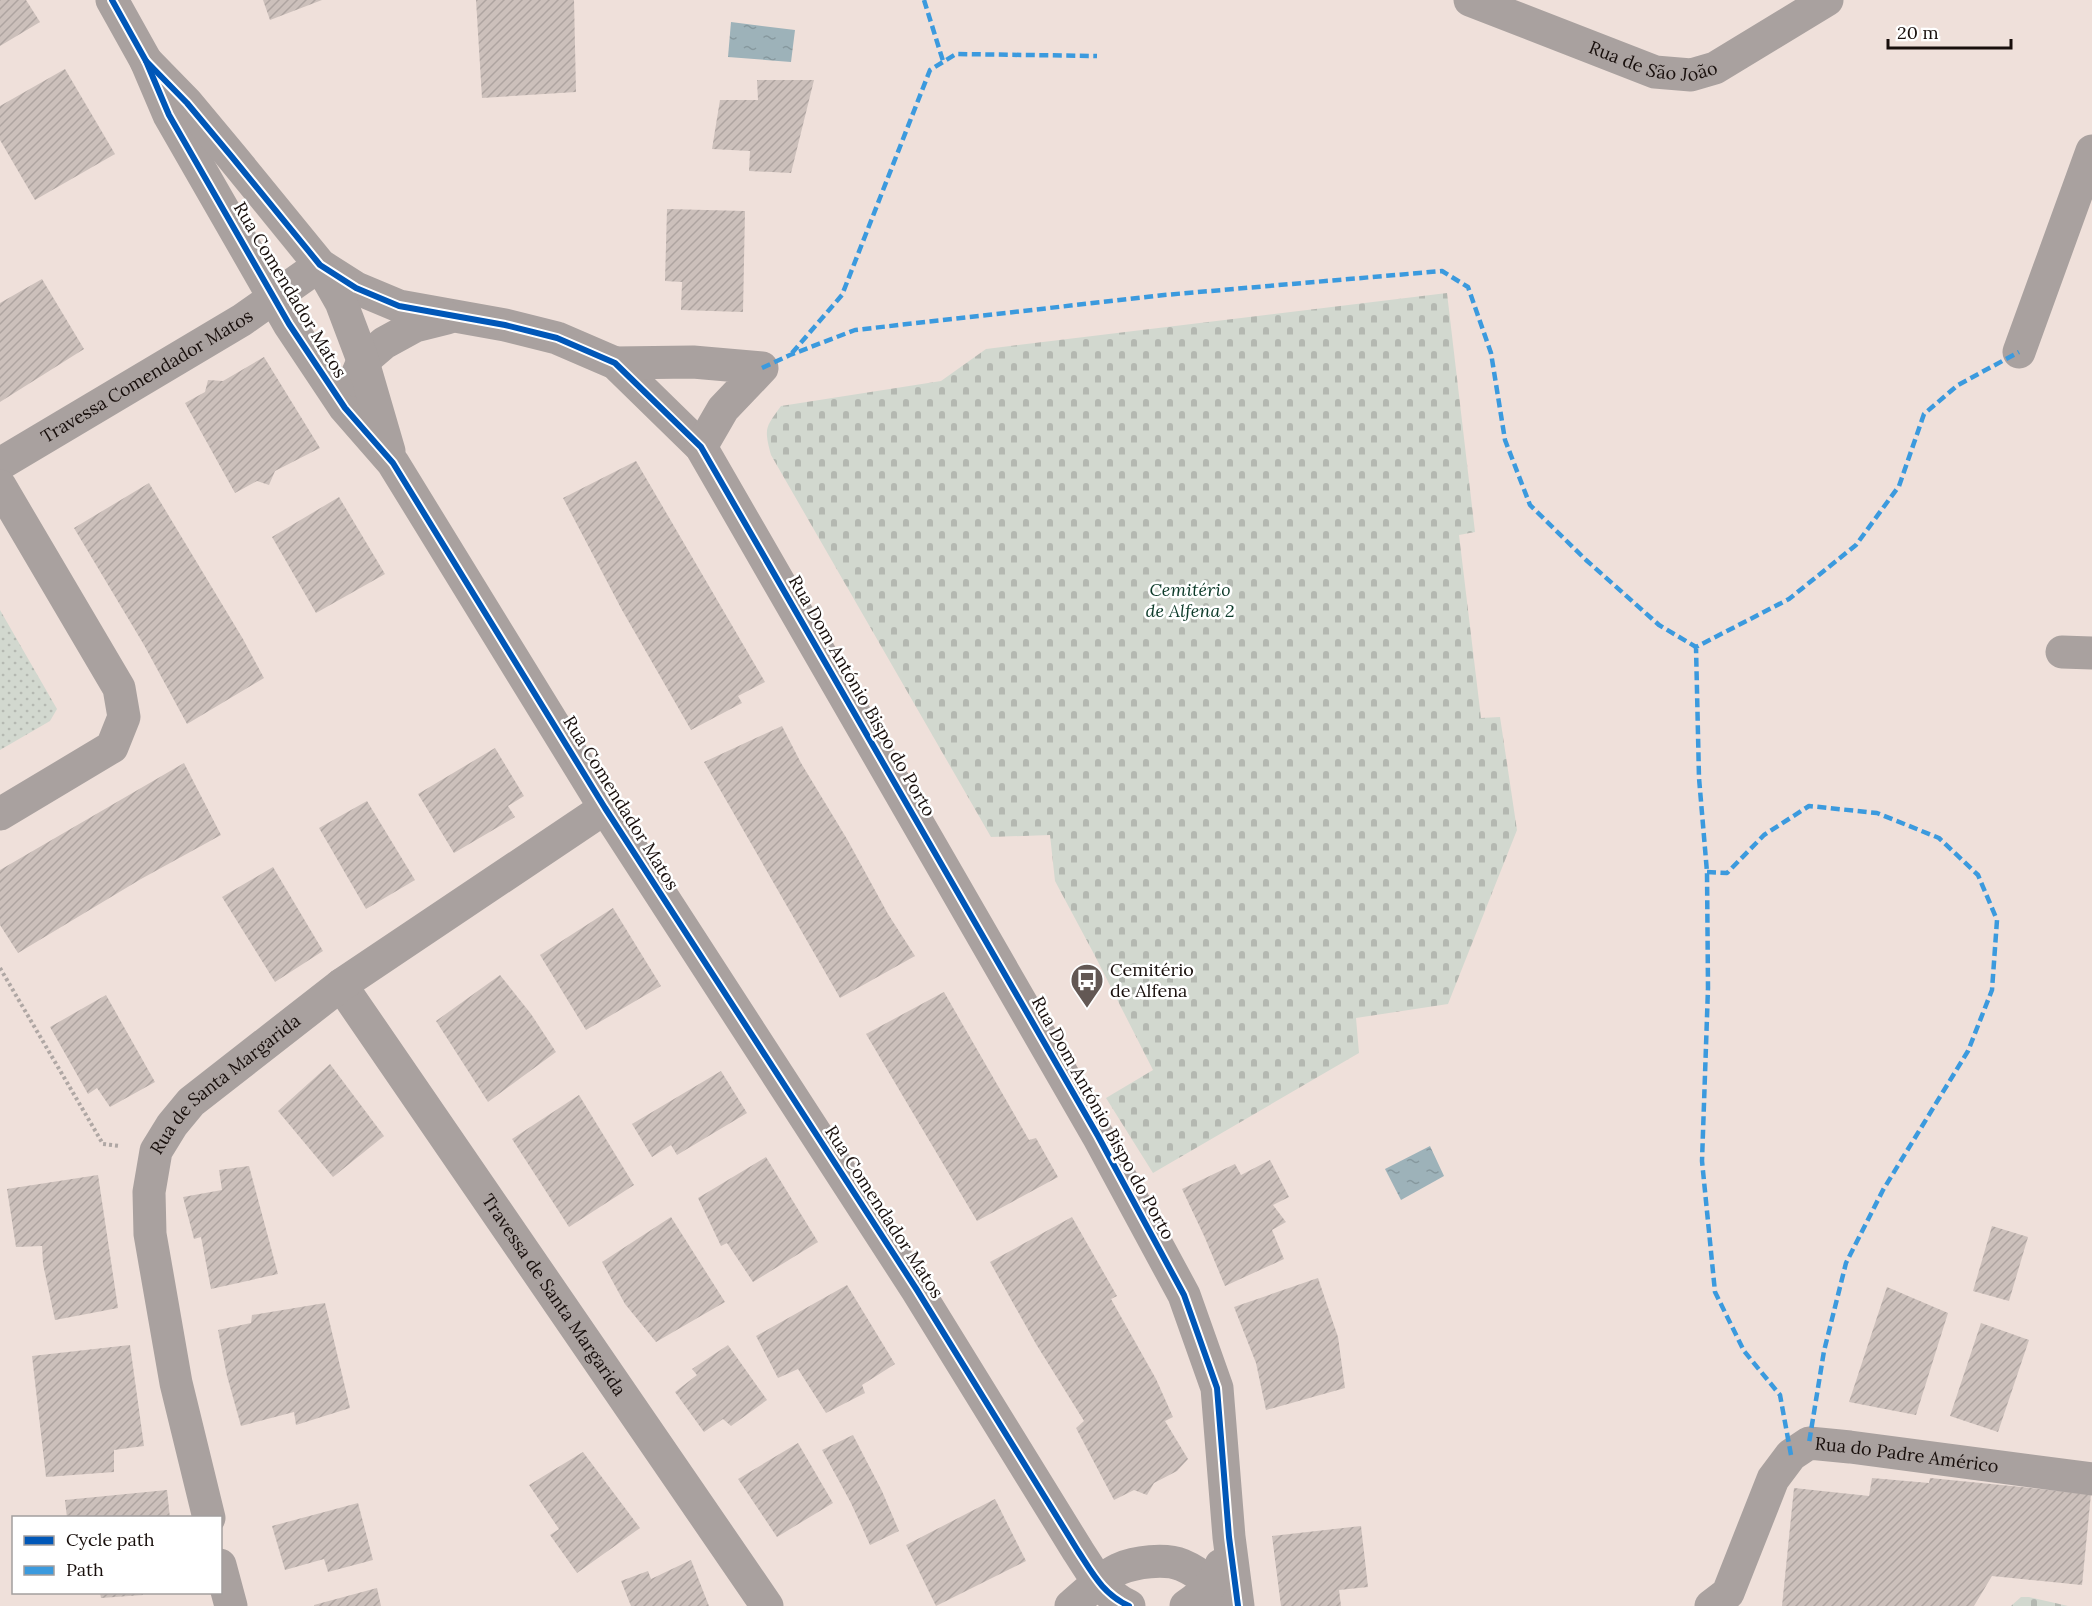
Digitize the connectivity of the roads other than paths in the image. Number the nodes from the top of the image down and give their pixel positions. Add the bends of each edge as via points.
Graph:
1 (112, 0) edge
2 (1470, 0) edge
3 (1827, 0) edge
4 (146, 61) junction
5 (2092, 151) edge
6 (320, 265) junction
7 (273, 297) junction
8 (455, 317) junction
9 (2019, 352) dead end
10 (363, 362) junction
11 (615, 363) junction
12 (352, 416) junction
13 (701, 447) junction
14 (393, 463) junction
15 (0, 464) edge
16 (0, 486) edge
17 (604, 808) junction
18 (0, 814) edge
19 (341, 985) junction
20 (2092, 1479) edge
21 (209, 1516) edge
22 (1228, 1537) junction
23 (222, 1572) edge
24 (1099, 1582) junction
25 (1222, 1595) edge
26 (231, 1606) edge
27 (767, 1606) edge
28 (1071, 1606) edge
29 (1129, 1606) edge
30 (1186, 1606) edge
31 (1238, 1606) edge
32 (1711, 1606) edge

1 - 4 street, Rua Comendador Matos
2 - 3 street, Rua de São João via 1655,72 1691,75 1715,68
4 - 6 street, Rua Dom António Bispo do Porto via 210,130
4 - 7 street, Rua Comendador Matos via 169,115
5 - 9 street
6 - 7 street, Travessa Comendador Matos
6 - 8 street, Rua Dom António Bispo do Porto via 356,288 399,306
6 - 10 street, Rua Comendador Matos via 341,302
7 - 12 street, Rua Comendador Matos
7 - 15 street, Travessa Comendador Matos via 242,320
8 - 10 street, Rua Comendador Matos via 415,326 384,343
8 - 11 street, Rua Dom António Bispo do Porto via 557,338
10 - 12 street, Rua Comendador Matos via 352,388
10 - 14 street, Rua Comendador Matos
11 - 13 street, Rua Dom António Bispo do Porto
11 - 13 street via 693,362 762,368 723,409
12 - 14 street, Rua Comendador Matos
13 - 22 street, Rua Dom António Bispo do Porto via 1098,1136 1184,1295 1217,1388
14 - 17 street, Rua Comendador Matos
16 - 18 street via 119,688 124,717 112,747
17 - 19 street, Rua de Santa Margarida
17 - 24 street, Rua Comendador Matos via 917,1290
19 - 21 street, Rua de Santa Margarida via 191,1102 156,1151 149,1192 150,1234 176,1383
19 - 27 street, Travessa de Santa Margarida
20 - 32 street, Rua do Padre Américo via 1809,1443 1791,1455 1773,1479 1728,1593
22 - 25 street via 1219,1572
22 - 31 street, Rua Dom António Bispo do Porto
23 - 26 street
24 - 25 street via 1119,1569 1148,1561 1181,1564
24 - 28 street
24 - 29 street, Rua Comendador Matos via 1115,1599
25 - 30 street via 1198,1598

